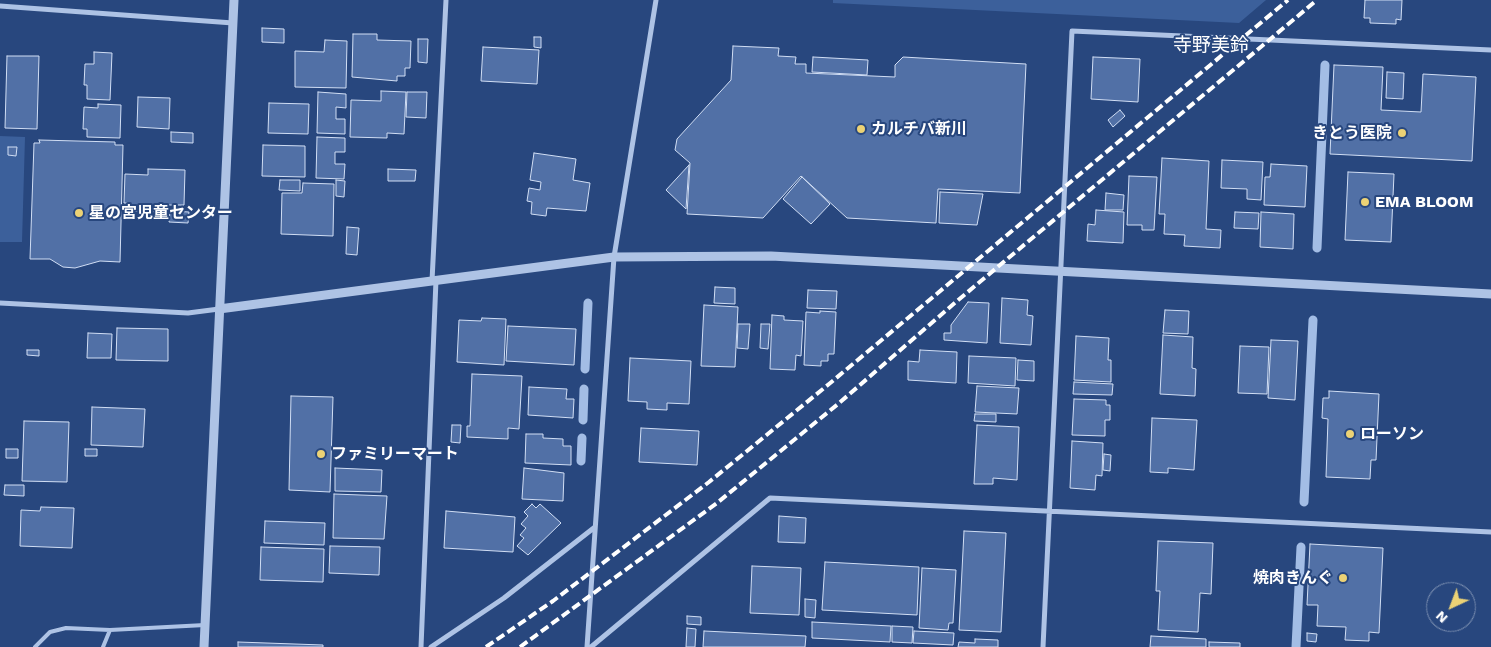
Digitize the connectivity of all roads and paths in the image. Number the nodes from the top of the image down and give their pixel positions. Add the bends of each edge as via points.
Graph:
1 (234, 0) edge
2 (446, 0) edge
3 (656, 0) edge
4 (0, 6) edge
5 (233, 24) junction
6 (1491, 50) edge
7 (614, 257) junction
8 (1060, 269) junction
9 (434, 280) junction
10 (1491, 294) edge
11 (0, 303) edge
12 (219, 309) junction
13 (1049, 511) junction
14 (595, 527) junction
15 (1491, 532) edge
16 (206, 625) junction
17 (110, 630) junction
18 (34, 647) edge
19 (103, 647) edge
20 (204, 647) edge
21 (421, 647) edge
22 (431, 647) edge
23 (589, 647) edge
24 (1043, 647) edge

1 - 5 street
2 - 9 street
3 - 7 street
4 - 5 street
5 - 12 street
6 - 8 street via 1072,31
7 - 8 street via 771,256
7 - 9 street
7 - 14 street
8 - 10 street
8 - 13 street
9 - 12 street
9 - 21 street
11 - 12 street via 188,313
12 - 16 street
13 - 15 street
13 - 23 street via 770,498
13 - 24 street
14 - 22 street via 504,598
14 - 23 street
16 - 17 lane
16 - 20 street
17 - 18 lane via 66,628 50,632
17 - 19 lane

